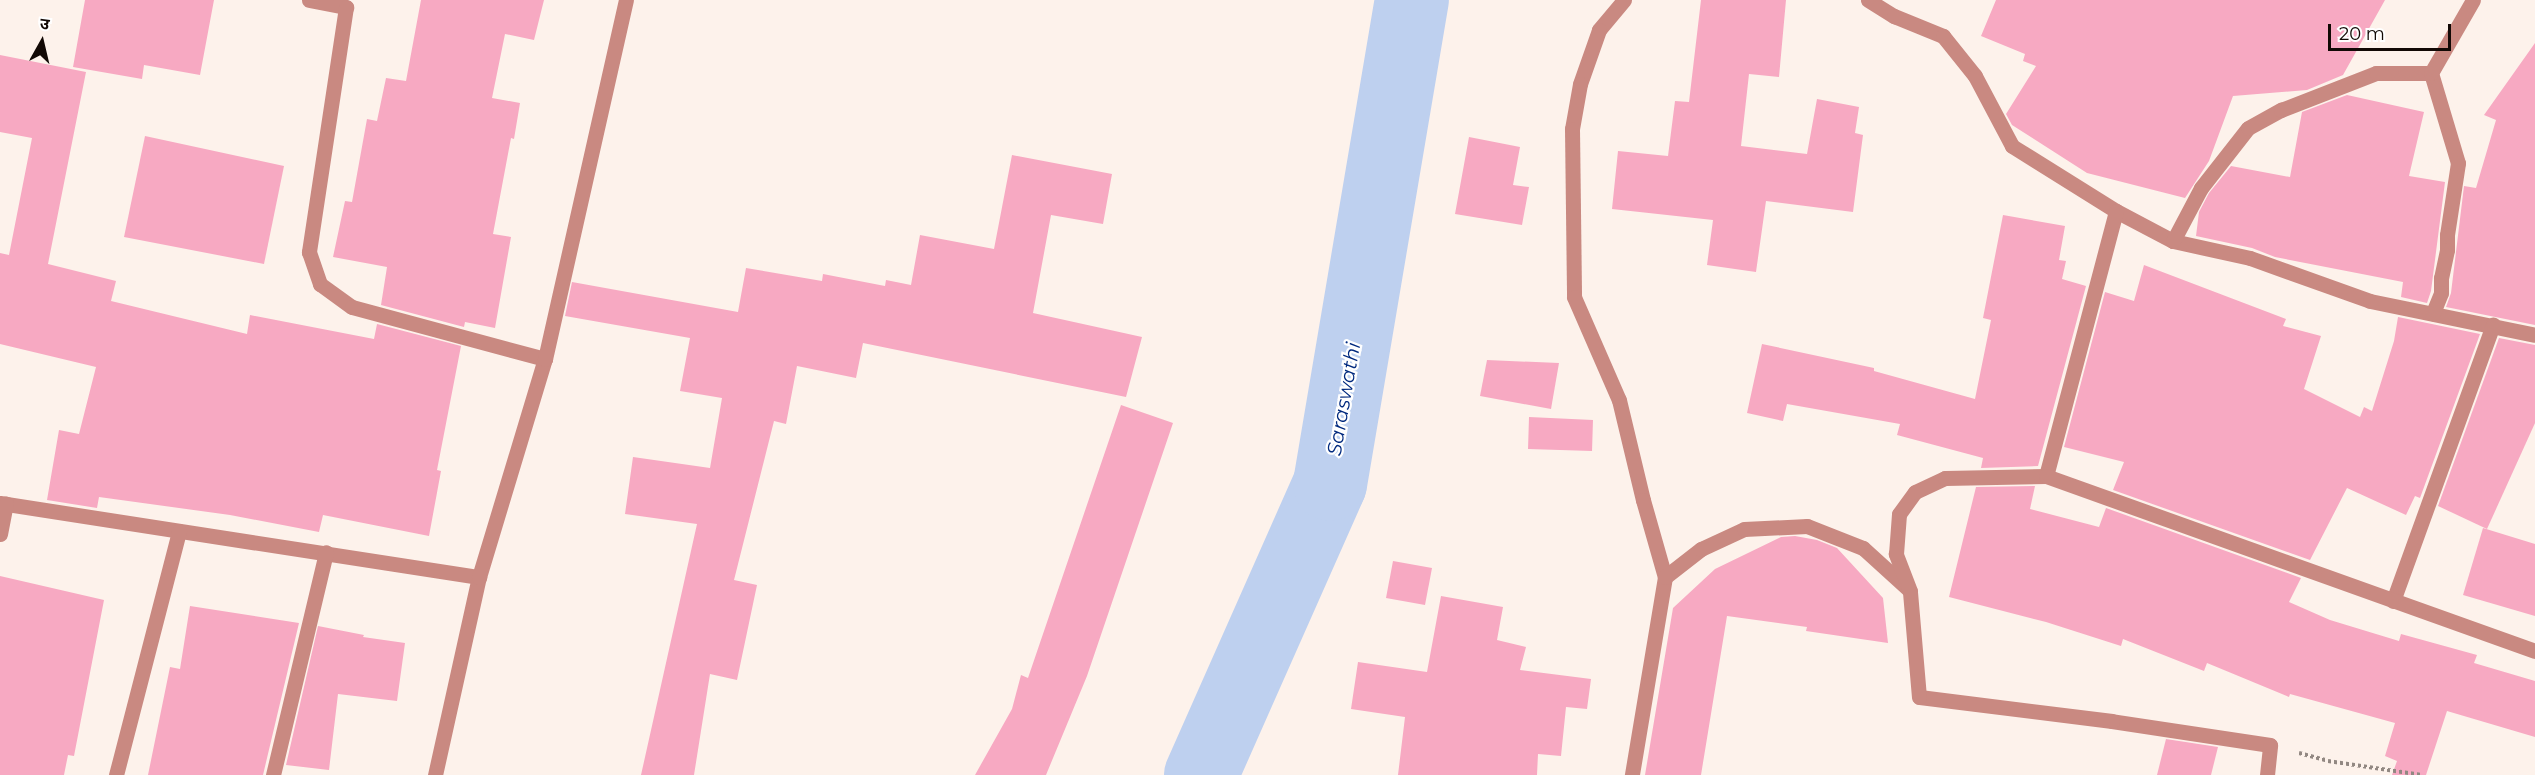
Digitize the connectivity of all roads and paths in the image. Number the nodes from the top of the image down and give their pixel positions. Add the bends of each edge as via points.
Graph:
1 (309, 0) edge
2 (626, 0) edge
3 (1624, 0) edge
4 (1868, 0) edge
5 (2473, 0) edge
6 (2431, 73) junction
7 (2116, 211) junction
8 (2173, 240) junction
9 (2433, 313) junction
10 (2493, 325) junction
11 (2535, 334) edge
12 (545, 359) junction
13 (2046, 477) junction
14 (3, 504) edge
15 (179, 531) junction
16 (0, 534) edge
17 (326, 552) junction
18 (479, 577) junction
19 (1665, 577) junction
20 (1910, 591) junction
21 (2393, 601) junction
22 (2535, 651) edge
23 (2270, 745) junction
24 (116, 775) edge
25 (273, 775) edge
26 (435, 775) edge
27 (1632, 775) edge
28 (2266, 775) edge
29 (2422, 775) edge

1 - 12 street via 346,7 309,252 320,284 352,307
2 - 12 street
3 - 19 street via 1599,30 1578,95 1572,129 1574,297 1619,400
4 - 7 street via 1894,16 1943,36 1974,76 2012,146
5 - 6 street
6 - 8 street via 2376,73 2247,128 2201,188
6 - 9 street via 2458,163 2441,293
7 - 8 street
7 - 13 street
8 - 9 street via 2250,258 2370,301
9 - 10 street
10 - 11 street
10 - 21 street
12 - 18 street
13 - 20 street via 1945,478 1915,492 1899,514 1896,554
13 - 21 street
14 - 15 street
14 - 16 street
15 - 17 street
15 - 24 street
17 - 18 street
17 - 25 street
18 - 26 street
19 - 20 street via 1701,549 1744,529 1807,526 1863,548
19 - 27 street
20 - 23 street via 1919,697
21 - 22 street
23 - 28 street
23 - 29 path via 2328,761

